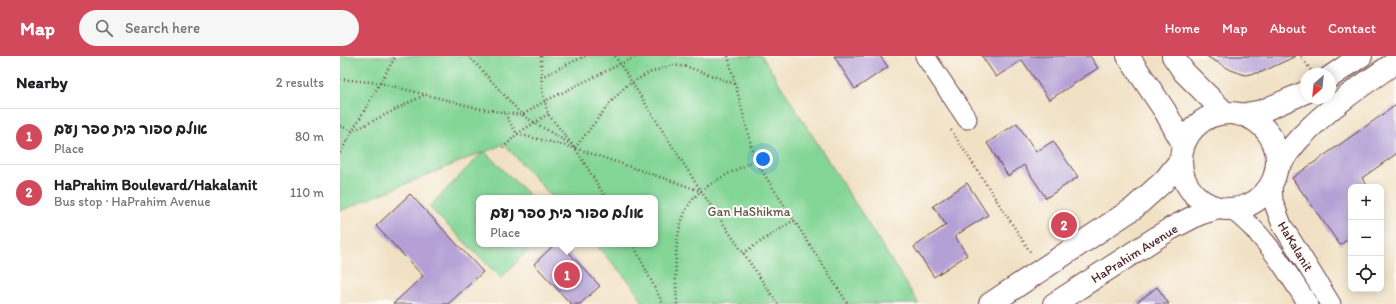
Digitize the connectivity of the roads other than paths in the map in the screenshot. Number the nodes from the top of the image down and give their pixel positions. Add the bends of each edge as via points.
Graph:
1 (925, 56) edge
2 (1128, 56) edge
3 (1173, 56) edge
4 (1361, 56) edge
5 (1396, 62) edge
6 (1336, 73) edge
7 (1300, 95) edge
8 (1232, 114) junction
9 (967, 119) road end
10 (1182, 153) junction
11 (1274, 176) junction
12 (1225, 208) junction
13 (990, 304) edge
14 (1054, 304) edge
15 (1308, 304) edge
16 (1332, 304) edge

1 - 9 street
2 - 10 street via 1165,111
3 - 8 street via 1184,72
4 - 6 street
5 - 11 street via 1356,88 1299,138
7 - 8 street via 1262,111
8 - 10 street via 1211,116 1199,123 1190,132
8 - 11 street via 1253,120 1272,141 1276,155
10 - 12 street via 1182,174 1188,186 1206,204
10 - 13 street via 1164,181 1134,208
11 - 12 street via 1264,193 1255,201 1244,207
11 - 16 street, HaKalanit via 1273,201 1282,225
12 - 14 street, HaPrahim Avenue via 1199,214 1170,229
12 - 15 street, HaKalanit via 1253,226 1271,248

